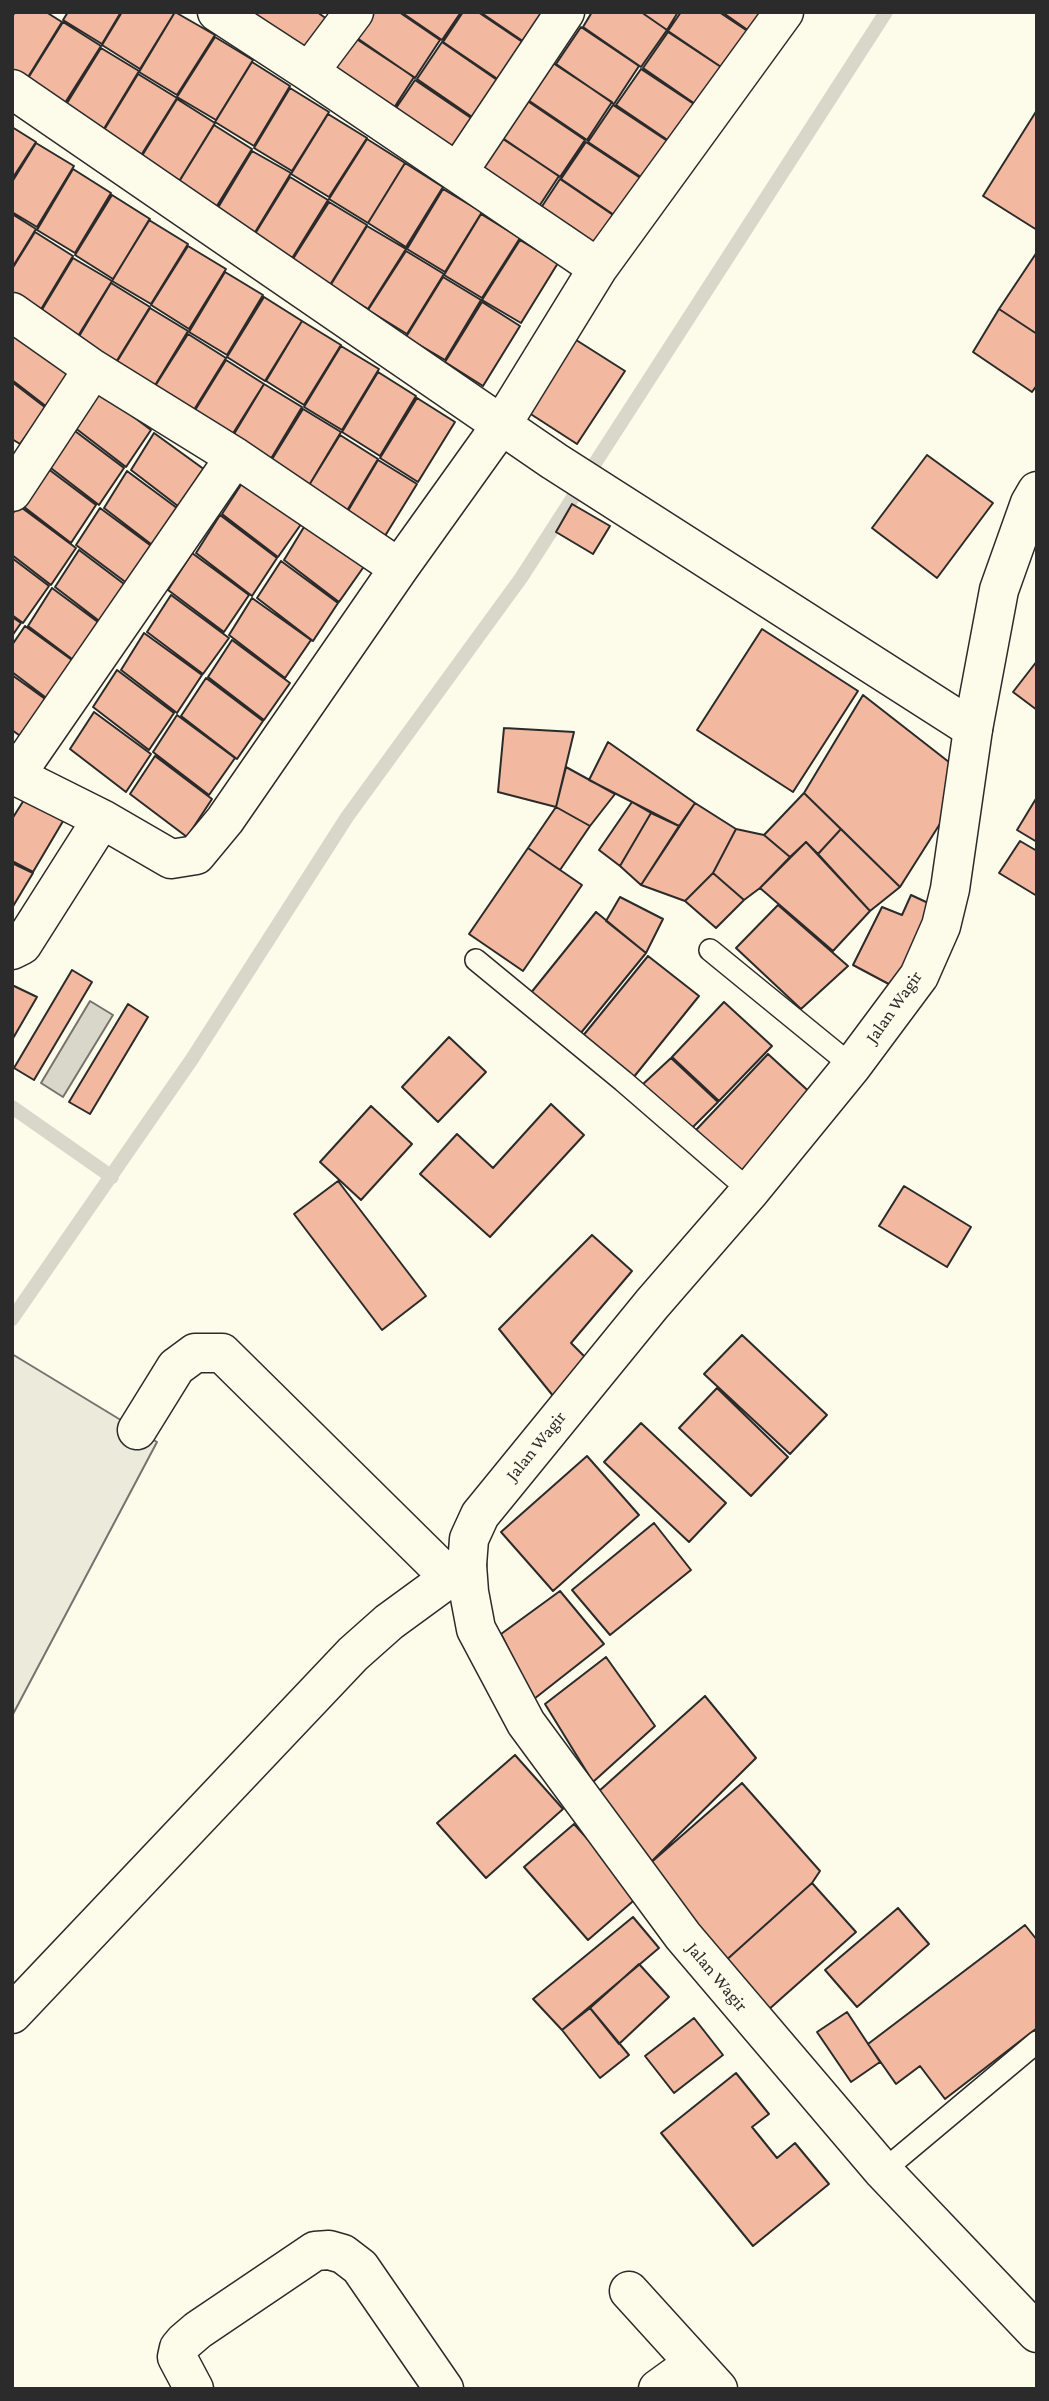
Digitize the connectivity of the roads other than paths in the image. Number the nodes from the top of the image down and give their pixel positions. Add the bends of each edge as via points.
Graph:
1 (217, 12) edge
2 (354, 12) edge
3 (565, 12) edge
4 (784, 12) edge
5 (309, 72) junction
6 (12, 89) edge
7 (458, 172) junction
8 (598, 268) junction
9 (12, 312) edge
10 (93, 369) junction
11 (502, 424) junction
12 (235, 457) junction
13 (1037, 491) edge
14 (12, 492) edge
15 (399, 568) junction
16 (973, 729) junction
17 (14, 775) edge
18 (102, 819) junction
19 (12, 950) edge
20 (710, 950) dead end
21 (476, 960) dead end
22 (852, 1066) junction
23 (750, 1191) junction
24 (137, 1430) dead end
25 (458, 1571) junction
26 (12, 2014) edge
27 (1037, 2042) edge
28 (883, 2171) junction
29 (629, 2291) dead end
30 (1037, 2333) edge
31 (706, 2376) edge
32 (194, 2389) edge
33 (444, 2389) edge
34 (658, 2389) edge

1 - 5 street
2 - 5 street
3 - 7 street
4 - 8 street
5 - 7 street
6 - 11 street
7 - 8 street
8 - 11 street
9 - 10 street
10 - 12 street
10 - 14 street
11 - 15 street
11 - 16 street
12 - 15 street
12 - 17 street
13 - 16 street, Jalan Wagir via 999,590
15 - 18 street via 196,855 171,859
16 - 22 street, Jalan Wagir via 941,926 919,976
17 - 18 street
18 - 19 street via 22,946
20 - 22 lane
21 - 23 lane
22 - 23 street, Jalan Wagir
23 - 25 street, Jalan Wagir via 480,1515
24 - 25 street via 176,1367 195,1353 222,1353
25 - 26 street via 353,1654
25 - 28 street, Jalan Wagir via 469,1592 476,1629 526,1723 683,1936
27 - 28 lane
28 - 30 street, Jalan Wagir
29 - 31 street
31 - 34 street
32 - 33 street via 177,2357 184,2342 315,2251 330,2250 360,2267

